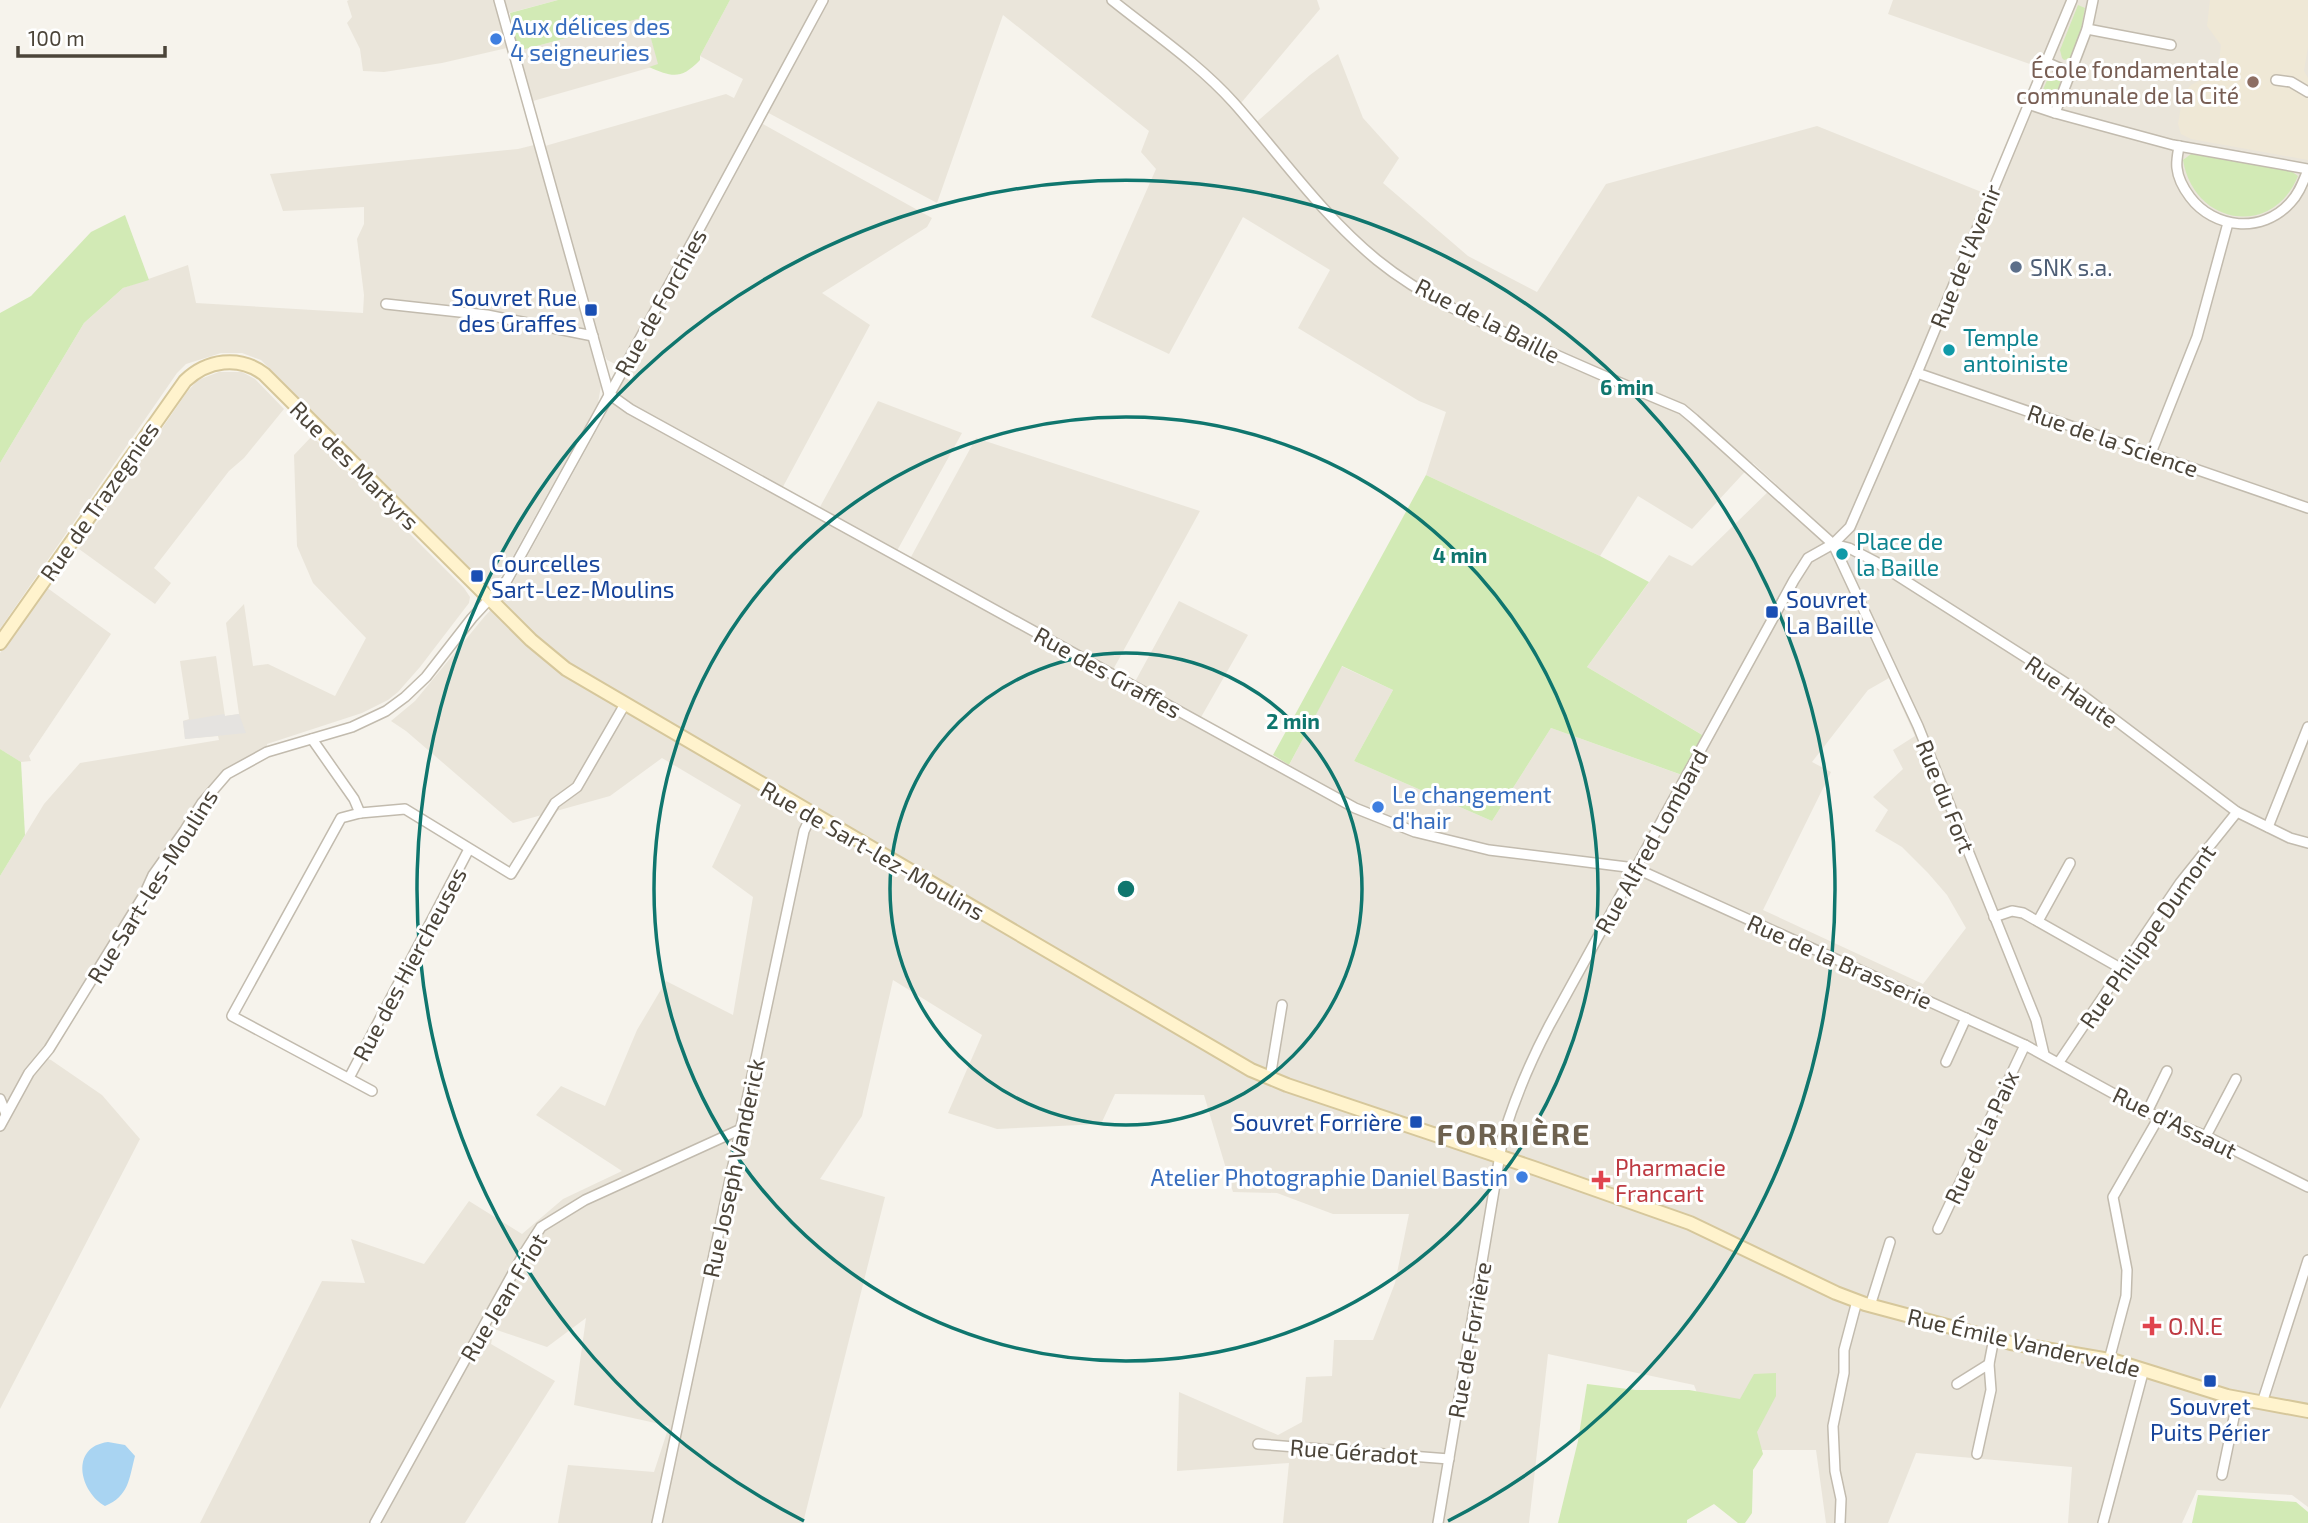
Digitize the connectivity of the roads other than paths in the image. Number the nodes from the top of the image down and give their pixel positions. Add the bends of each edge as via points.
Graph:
1 (499, 0) edge
2 (823, 0) edge
3 (1112, 0) edge
4 (2072, 0) edge
5 (2093, 0) edge
6 (2087, 29) junction
7 (2171, 44) dead end
8 (2046, 62) junction
9 (2071, 73) junction
10 (2276, 80) dead end
11 (2308, 92) edge
12 (2028, 104) junction
13 (2055, 113) junction
14 (2179, 146) junction
15 (2308, 170) edge
16 (2228, 223) junction
17 (386, 304) dead end
18 (593, 336) junction
19 (205, 367) joint
20 (1917, 373) junction
21 (609, 394) junction
22 (2151, 453) junction
23 (2308, 508) edge
24 (1833, 544) junction
25 (491, 600) junction
26 (0, 643) edge
27 (625, 704) junction
28 (366, 721) joint
29 (2308, 727) edge
30 (312, 739) junction
31 (2237, 812) junction
32 (360, 813) junction
33 (812, 814) junction
34 (2268, 827) junction
35 (2308, 843) edge
36 (469, 849) junction
37 (2070, 863) dead end
38 (1635, 868) junction
39 (1994, 917) junction
40 (2038, 921) junction
41 (2122, 970) junction
42 (1282, 1005) dead end
43 (1966, 1018) junction
44 (2025, 1045) junction
45 (2044, 1054) junction
46 (1946, 1062) dead end
47 (2059, 1062) junction
48 (2167, 1072) dead end
49 (349, 1078) junction
50 (1270, 1078) junction
51 (2236, 1079) dead end
52 (372, 1091) dead end
53 (0, 1099) edge
54 (2147, 1112) junction
55 (6, 1114) junction
56 (2159, 1117) junction
57 (0, 1126) edge
58 (741, 1129) junction
59 (2206, 1136) junction
60 (1500, 1156) junction
61 (2308, 1187) edge
62 (1938, 1229) dead end
63 (1890, 1242) dead end
64 (2308, 1260) edge
65 (1857, 1301) junction
66 (1870, 1306) junction
67 (1994, 1338) junction
68 (2109, 1360) junction
69 (1990, 1364) junction
70 (2144, 1369) junction
71 (1956, 1384) dead end
72 (2238, 1398) junction
73 (2262, 1402) junction
74 (2308, 1411) edge
75 (1258, 1444) dead end
76 (1977, 1454) dead end
77 (1449, 1458) junction
78 (2222, 1475) dead end
79 (375, 1523) edge
80 (657, 1523) edge
81 (1438, 1523) edge
82 (1840, 1523) edge
83 (2104, 1523) edge

1 - 18 street
2 - 21 street, Rue de Forchies
3 - 24 street, Rue de la Baille via 1232,101 1305,190 1379,261 1495,329 1682,410
4 - 8 street, Rue de l'Avenir
5 - 6 street
6 - 7 street
6 - 9 street
8 - 9 street
8 - 12 street, Rue de l'Avenir
9 - 13 street
10 - 11 street
12 - 13 street
12 - 20 street, Rue de l'Avenir
13 - 14 street
14 - 15 street
14 - 16 street via 2177,169 2184,189 2196,205
15 - 16 street via 2288,205 2270,218
16 - 22 street via 2197,337
17 - 18 street via 487,315
18 - 21 street
19 - 25 main road, Rue des Martyrs via 236,362 264,374
19 - 26 main road, Rue de Trazegnies via 182,384
20 - 22 street, Rue de la Science
20 - 24 street, Rue de l'Avenir via 1850,527
21 - 25 street, Rue de Forchies via 507,580
21 - 38 street, Rue des Graffes via 1355,808 1415,832 1489,849
22 - 23 street, Rue de la Science
24 - 31 street, Rue Haute via 1876,562 2069,685
24 - 38 street, Rue Alfred Lombard via 1808,558 1794,580
24 - 39 street, Rue du Fort via 1918,726
25 - 27 main road, Rue de Sart-lez-Moulins via 566,669
25 - 28 street, Rue de Forchies via 405,698
27 - 33 main road, Rue de Sart-lez-Moulins
27 - 36 street via 578,787 555,803 511,874
28 - 30 street, Rue Sart-les-Moulins
29 - 34 street
30 - 32 street
30 - 55 street, Rue Sart-les-Moulins via 256,756 212,789 153,875 145,895
31 - 34 street, Rue Haute
31 - 41 street, Rue Philippe Dumont via 2180,883
32 - 36 street via 405,809
32 - 49 street, Rue des Hiercheuses via 341,818 232,1016
33 - 50 main road, Rue de Sart-lez-Moulins
33 - 58 street, Rue Joseph Vanderick via 804,831
34 - 35 street, Rue Haute
36 - 49 street, Rue des Hiercheuses
37 - 40 street
38 - 43 street, Rue de la Brasserie
38 - 60 street, Rue Alfred Lombard via 1528,1065
39 - 40 street via 2012,911
39 - 45 street, Rue du Fort via 2036,1020
40 - 41 street
41 - 47 street, Rue Philippe Dumont
42 - 50 street
43 - 44 street, Rue de la Brasserie
43 - 46 street
44 - 45 street, Rue de la Brasserie
44 - 62 street, Rue de la Paix
45 - 47 street, Rue d'Assaut
47 - 54 street, Rue d'Assaut
48 - 54 street
49 - 52 street, Rue des Hiercheuses
50 - 60 main road, Rue de Sart-lez-Moulins
51 - 59 street
53 - 55 street
54 - 56 street, Rue d'Assaut
55 - 57 street, Rue Sart-les-Moulins
56 - 59 street, Rue d'Assaut
56 - 68 street via 2113,1197 2127,1270 2126,1296
58 - 79 street, Rue Jean Friot via 598,1194 541,1227
58 - 80 street, Rue Joseph Vanderick
59 - 61 street, Rue d'Assaut
60 - 65 main road, Rue Émile Vandervelde via 1696,1226
60 - 77 street, Rue de Forrière
63 - 66 street
64 - 73 street
65 - 66 main road, Rue Émile Vandervelde
65 - 82 street via 1844,1350 1833,1426
66 - 67 main road, Rue Émile Vandervelde
67 - 68 main road, Rue Émile Vandervelde
67 - 69 street
68 - 70 main road, Rue Émile Vandervelde
69 - 71 street
69 - 76 street via 1991,1390
70 - 72 main road, Rue Émile Vandervelde
70 - 83 street
72 - 73 main road, Rue Émile Vandervelde
72 - 78 street
73 - 74 main road, Rue Émile Vandervelde
75 - 77 street, Rue Géradot
77 - 81 street, Rue de Forrière

